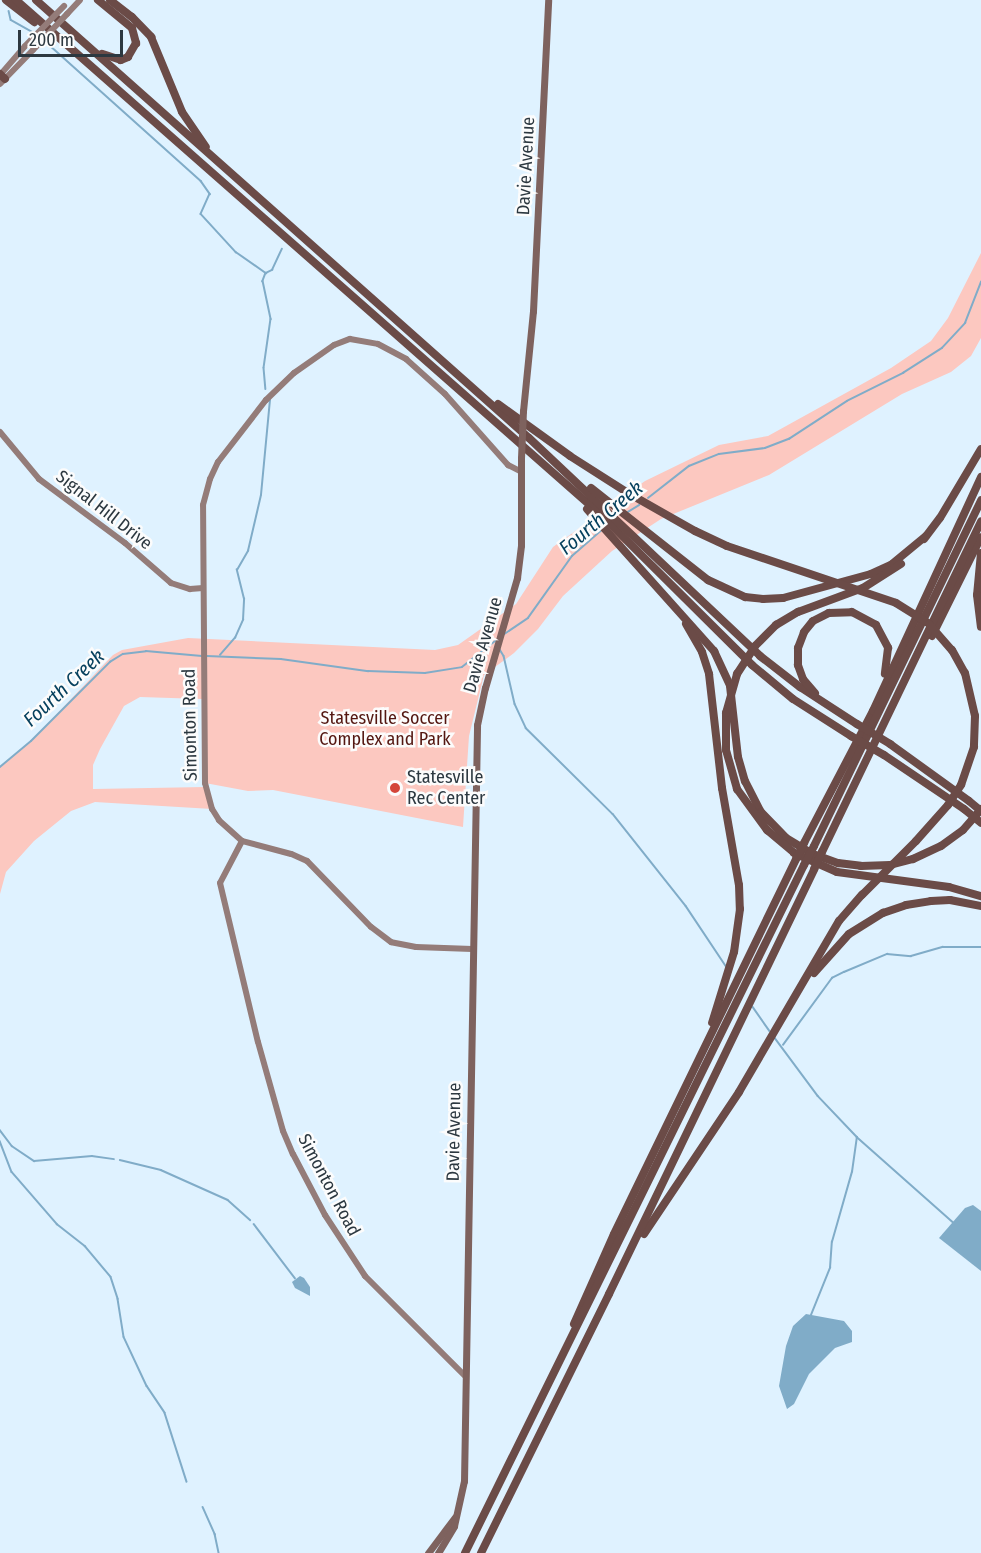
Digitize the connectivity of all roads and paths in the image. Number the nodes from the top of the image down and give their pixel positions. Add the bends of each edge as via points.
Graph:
1 (6, 0) edge
2 (16, 0) edge
3 (70, 0) edge
4 (80, 0) edge
5 (98, 0) edge
6 (110, 0) edge
7 (548, 0) edge
8 (39, 3) edge
9 (1, 79) edge
10 (107, 80) junction
11 (211, 155) junction
12 (463, 379) junction
13 (0, 432) edge
14 (981, 448) edge
15 (520, 471) junction
16 (981, 477) edge
17 (981, 500) edge
18 (602, 510) junction
19 (981, 521) edge
20 (621, 534) junction
21 (926, 536) junction
22 (981, 537) edge
23 (981, 553) edge
24 (204, 588) junction
25 (664, 596) junction
26 (981, 627) edge
27 (902, 688) junction
28 (828, 705) junction
29 (873, 711) junction
30 (966, 805) junction
31 (981, 810) edge
32 (981, 823) edge
33 (242, 841) junction
34 (981, 896) edge
35 (981, 906) edge
36 (472, 949) junction
37 (792, 1003) junction
38 (663, 1133) junction
39 (609, 1294) junction
40 (465, 1376) junction
41 (523, 1437) junction
42 (456, 1515) junction
43 (428, 1553) edge
44 (438, 1553) edge
45 (465, 1553) edge
46 (481, 1553) edge

1 - 10 highway
2 - 10 highway
3 - 9 street, bridge via 25,46
4 - 9 street, bridge
5 - 8 highway via 132,28 136,43 128,57 106,57
6 - 11 highway via 152,37 182,112
7 - 15 main road, Davie Avenue, bridge via 534,302
8 - 11 highway
10 - 18 highway via 554,474
11 - 12 highway
12 - 18 highway
12 - 37 highway, bridge via 570,456 695,531 727,546 896,603 929,624 952,650 965,673 975,716 974,747 961,785 948,805 839,921
13 - 24 street, Signal Hill Drive via 39,479 171,583 190,589
14 - 21 highway
15 - 24 street, Simonton Road via 508,465 445,394 397,352 359,339 342,341 279,386 218,462 203,504
15 - 36 main road, Davie Avenue via 518,578 477,725
16 - 29 highway
17 - 41 highway, bridge
18 - 20 highway
18 - 20 highway
18 - 21 highway via 638,525 708,580 745,597 763,599 783,598 871,574 892,564
19 - 27 highway
20 - 25 highway
20 - 28 highway via 760,656
20 - 30 highway, bridge via 752,665 793,699
21 - 34 highway, bridge via 910,556 882,578 798,612 755,646 737,674 726,713 726,750 737,789 767,830 794,853 837,872 949,887
22 - 27 highway via 943,617
23 - 26 highway via 977,595
24 - 33 street, Simonton Road via 207,795 219,820
25 - 31 highway via 707,641 722,664 732,697 738,757 745,781 761,812 791,842 838,863 890,865 941,846 960,833
25 - 38 highway via 698,643 712,687 720,776 740,909 726,984
27 - 39 highway, bridge
28 - 29 highway via 803,678 798,648 813,621 829,613 852,612 876,625 888,648 888,662
28 - 30 highway, bridge via 890,744
29 - 38 highway, bridge
30 - 31 highway, bridge
30 - 32 highway, bridge
33 - 36 street via 307,861 371,927 391,942
33 - 40 street, Simonton Road via 220,883 286,1139 314,1196 365,1276
35 - 37 highway via 931,901 906,905 865,923 833,950
36 - 40 main road, Davie Avenue
37 - 39 highway
38 - 41 highway
39 - 46 highway
40 - 42 main road, Davie Avenue via 464,1481
41 - 45 highway
42 - 43 main road
42 - 44 main road

